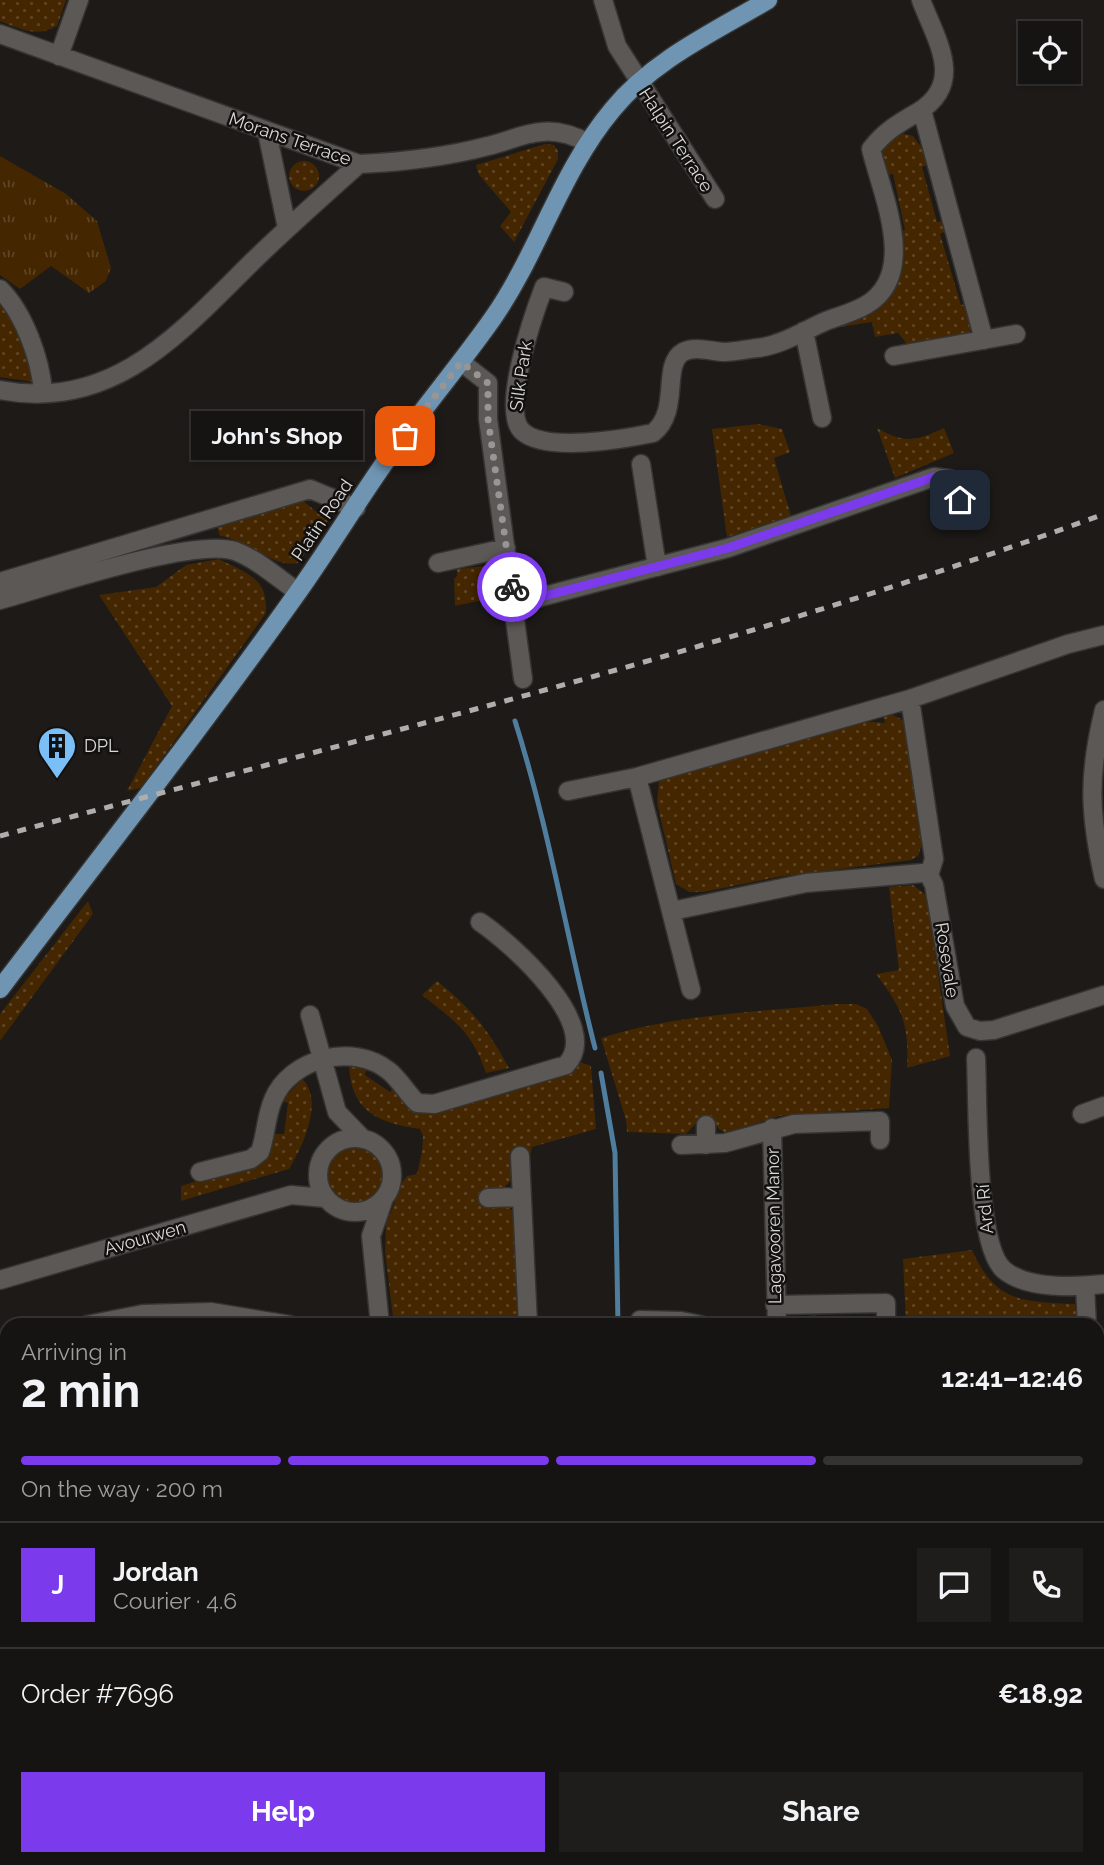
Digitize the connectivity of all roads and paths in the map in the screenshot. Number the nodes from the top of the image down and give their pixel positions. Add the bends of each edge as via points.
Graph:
1 (79, 0) edge
2 (603, 0) edge
3 (768, 0) edge
4 (921, 0) edge
5 (0, 34) edge
6 (59, 56) junction
7 (638, 82) junction
8 (922, 110) junction
9 (267, 132) junction
10 (588, 143) junction
11 (359, 164) junction
12 (715, 199) dead end
13 (287, 228) junction
14 (0, 289) edge
15 (564, 292) dead end
16 (804, 331) junction
17 (1016, 334) dead end
18 (984, 340) junction
19 (894, 356) dead end
20 (461, 362) junction
21 (0, 390) edge
22 (43, 393) junction
23 (822, 418) dead end
24 (640, 464) dead end
25 (960, 500) dead end
26 (356, 508) junction
27 (506, 548) junction
28 (100, 552) junction
29 (438, 562) dead end
30 (657, 567) junction
31 (106, 570) junction
32 (0, 582) edge
33 (298, 592) junction
34 (0, 600) edge
35 (514, 604) junction
36 (1104, 635) edge
37 (523, 680) dead end
38 (910, 699) junction
39 (1104, 710) edge
40 (1099, 749) edge
41 (637, 777) junction
42 (568, 791) dead end
43 (929, 875) junction
44 (1104, 879) edge
45 (672, 911) junction
46 (480, 922) dead end
47 (0, 989) edge
48 (691, 990) dead end
49 (1104, 995) edge
50 (310, 1015) dead end
51 (976, 1058) dead end
52 (322, 1059) junction
53 (1104, 1106) edge
54 (337, 1112) junction
55 (1082, 1114) dead end
56 (706, 1125) dead end
57 (772, 1128) junction
58 (363, 1139) junction
59 (880, 1140) dead end
60 (681, 1145) dead end
61 (706, 1145) junction
62 (328, 1148) junction
63 (520, 1156) dead end
64 (317, 1171) junction
65 (200, 1172) dead end
66 (291, 1195) junction
67 (522, 1197) junction
68 (325, 1198) junction
69 (384, 1198) junction
70 (488, 1198) dead end
71 (351, 1212) junction
72 (371, 1236) junction
73 (0, 1280) edge
74 (1104, 1284) edge
75 (1085, 1286) junction
76 (775, 1305) junction
77 (123, 1318) edge
78 (211, 1318) edge
79 (379, 1318) edge
80 (528, 1318) edge
81 (776, 1318) edge
82 (886, 1318) edge
83 (1087, 1318) edge

1 - 6 street
2 - 7 street, Halpin Terrace via 617,46
3 - 7 main road, Platin Road via 690,45
4 - 8 street, Silk Park via 946,67 938,96
5 - 6 street, Morans Terrace
6 - 9 street, Morans Terrace
7 - 10 main road, Platin Road
7 - 12 street, Halpin Terrace
8 - 16 street, Silk Park via 885,131 871,149 896,258 892,277 866,305
8 - 18 street
9 - 11 street, Morans Terrace
9 - 13 street
10 - 11 street, Morans Terrace via 566,134 538,132 409,161
10 - 20 main road, Platin Road via 566,177 518,279
11 - 13 street
13 - 22 street via 178,334 138,366 101,383 58,394
14 - 22 street via 18,316 42,373
15 - 16 street, Silk Park via 544,287 526,338 514,417 520,430 532,438 586,443 653,433 667,418 674,362 682,352 763,348
16 - 23 street
17 - 18 street
18 - 19 street
20 - 26 main road, Platin Road via 389,456
20 - 27 street via 488,383 488,419
21 - 22 street
24 - 30 street
25 - 30 street via 949,480 934,477 728,548
26 - 28 street via 310,489
26 - 33 main road, Platin Road
27 - 29 street
27 - 35 street
28 - 31 street
28 - 32 street
30 - 35 street
31 - 33 street via 218,548 249,559
31 - 34 street
33 - 47 main road, Platin Road
35 - 37 street
36 - 38 street
38 - 41 street
38 - 43 street, Rosevale via 934,859
39 - 40 street
40 - 44 street via 1091,809
41 - 42 street
41 - 45 street
43 - 45 street via 916,872 806,883
43 - 49 street, Rosevale via 937,895 954,1006 967,1027 994,1030
45 - 48 street
46 - 52 street via 521,953 552,989 575,1040 573,1058 566,1065 434,1104 417,1103 388,1071 370,1061 346,1055
50 - 52 street
51 - 75 street, Ard Rí via 985,1228 995,1260 1014,1277 1029,1282
52 - 54 street
52 - 65 street via 299,1069 283,1084 273,1100 260,1152 251,1159
53 - 55 street
54 - 58 street
54 - 62 street, Avourwen
56 - 61 street
57 - 59 street via 880,1121
57 - 61 street
57 - 76 street, Lagavooren Manor
58 - 62 street via 345,1139
58 - 69 street via 382,1149 391,1168
60 - 61 street
62 - 64 street, Avourwen
63 - 67 street
64 - 66 street, Avourwen
64 - 68 street
66 - 68 street, Avourwen
66 - 73 street, Avourwen
67 - 70 street
67 - 80 street
68 - 71 street, Avourwen
69 - 71 street via 369,1209
69 - 72 street
71 - 72 street, Avourwen
72 - 79 street
74 - 75 street, Ard Rí
75 - 83 street
76 - 81 street, Lagavooren Manor
76 - 82 street via 886,1303
77 - 78 street via 143,1314

